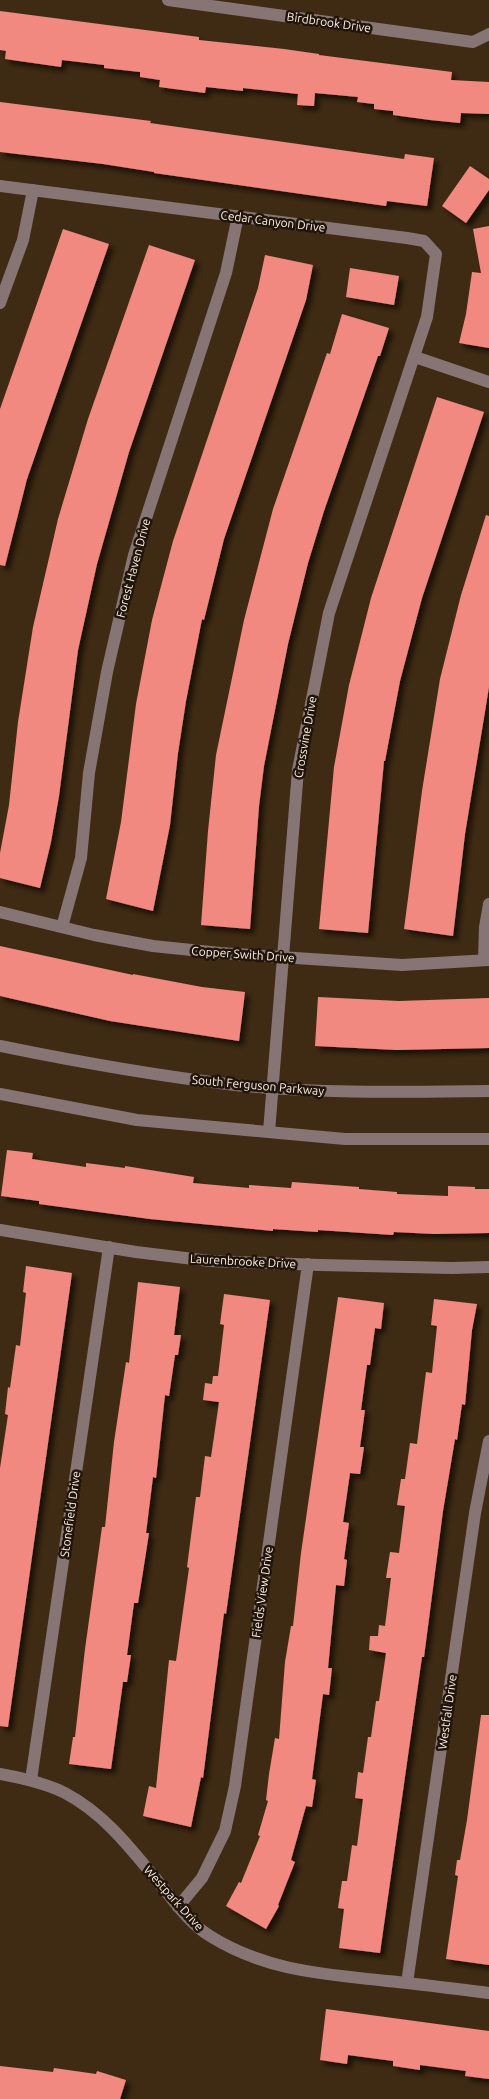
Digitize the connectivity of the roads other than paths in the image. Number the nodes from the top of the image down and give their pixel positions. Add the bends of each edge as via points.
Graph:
1 (168, 0) edge
2 (489, 35) edge
3 (0, 186) edge
4 (33, 190) junction
5 (238, 216) junction
6 (0, 303) edge
7 (415, 357) junction
8 (489, 382) edge
9 (489, 904) edge
10 (0, 912) edge
11 (62, 927) junction
12 (284, 956) junction
13 (487, 960) edge
14 (0, 1046) edge
15 (273, 1088) junction
16 (489, 1091) edge
17 (0, 1094) edge
18 (269, 1132) junction
19 (489, 1139) edge
20 (0, 1230) edge
21 (109, 1247) junction
22 (308, 1264) junction
23 (489, 1267) edge
24 (489, 1441) edge
25 (0, 1774) edge
26 (31, 1780) junction
27 (178, 1907) junction
28 (407, 1983) junction
29 (489, 1993) edge

1 - 2 street, Birdbrook Drive via 473,42
3 - 4 street, Cedar Canyon Drive
4 - 5 street, Cedar Canyon Drive
4 - 6 street via 23,240
5 - 7 street, Cedar Canyon Drive via 424,241 436,254 427,317
5 - 11 street, Forest Haven Drive via 226,273 134,555 107,672 89,773 81,858
7 - 8 street
7 - 12 street, Crossvine Drive via 329,613 298,770
9 - 13 street via 485,927
10 - 11 street, Copper Swith Drive
11 - 12 street, Copper Swith Drive via 152,946
12 - 13 street, Copper Swith Drive via 402,965
12 - 15 street, Crossvine Drive
14 - 15 street, South Ferguson Parkway via 90,1064
15 - 16 street, South Ferguson Parkway via 332,1092
15 - 18 street, Crossvine Drive
17 - 18 street via 137,1120
18 - 19 street via 344,1139
20 - 21 street, Laurenbrooke Drive
21 - 22 street, Laurenbrooke Drive via 210,1261
21 - 26 street, Stonefield Drive
22 - 23 street, Laurenbrooke Drive
22 - 27 street, Fields View Drive via 226,1831 202,1878
24 - 28 street, Westfall Drive via 475,1513
25 - 26 street, Westpark Drive
26 - 27 street, Westpark Drive via 64,1792 106,1822
27 - 28 street, Westpark Drive via 207,1935 256,1960 308,1973
28 - 29 street, Westpark Drive

